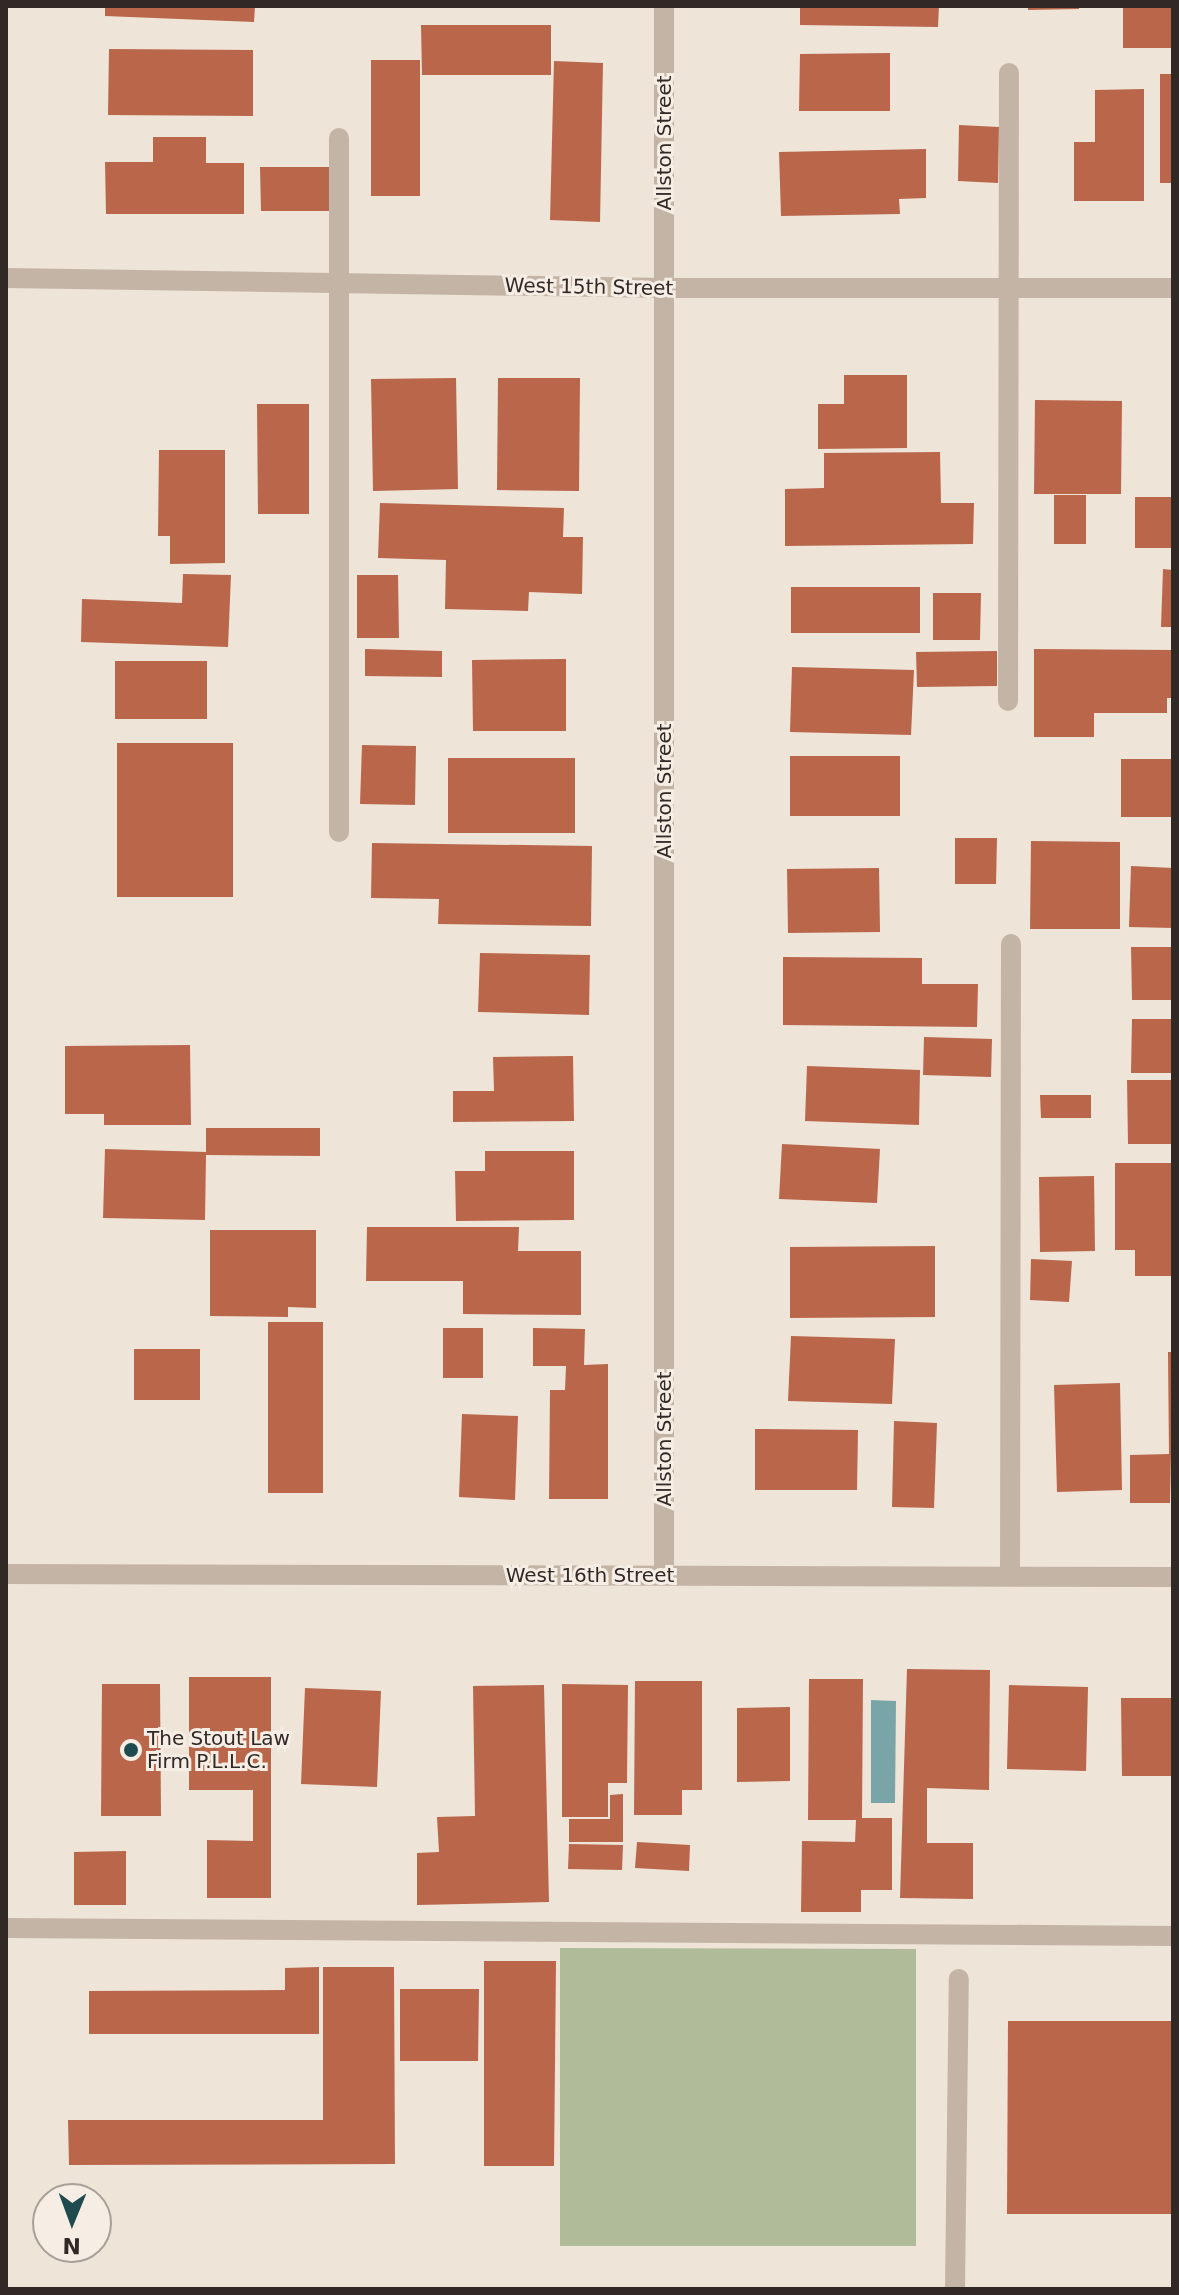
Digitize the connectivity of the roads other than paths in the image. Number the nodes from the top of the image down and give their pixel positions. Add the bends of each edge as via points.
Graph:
1 (664, 6) edge
2 (1009, 73) dead end
3 (339, 138) dead end
4 (6, 278) edge
5 (339, 283) junction
6 (664, 288) junction
7 (1009, 288) junction
8 (1173, 288) edge
9 (1008, 701) dead end
10 (339, 832) dead end
11 (1011, 944) dead end
12 (6, 1574) edge
13 (664, 1575) junction
14 (1010, 1576) junction
15 (1173, 1577) edge
16 (6, 1928) edge
17 (1173, 1936) edge
18 (959, 1979) dead end
19 (955, 2289) edge

1 - 6 street, Allston Street
2 - 7 street
3 - 5 street
4 - 5 street, West 15th Street
5 - 6 street, West 15th Street
5 - 10 street
6 - 7 street, West 15th Street
6 - 13 street, Allston Street
7 - 8 street, West 15th Street
7 - 9 street
11 - 14 street
12 - 13 street, West 16th Street
13 - 14 street, West 16th Street
14 - 15 street, West 16th Street
16 - 17 street
18 - 19 street

